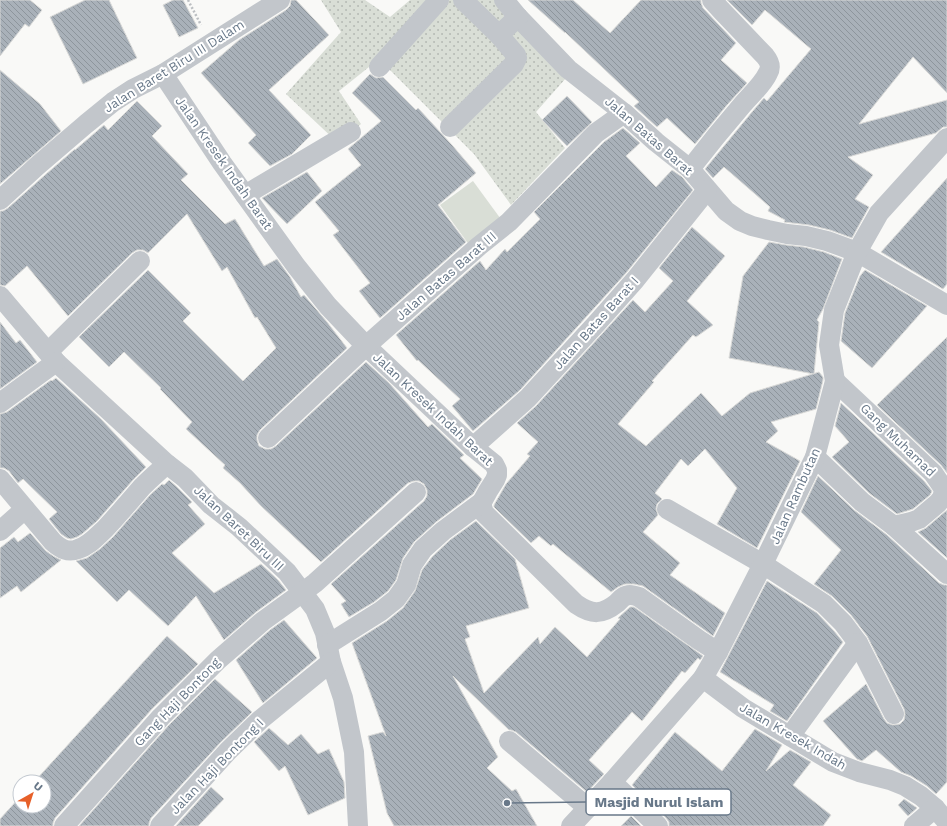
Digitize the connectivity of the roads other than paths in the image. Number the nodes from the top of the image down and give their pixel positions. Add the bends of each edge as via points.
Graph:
1 (280, 0) edge
2 (438, 0) edge
3 (464, 0) edge
4 (504, 0) edge
5 (712, 0) edge
6 (518, 17) junction
7 (499, 35) junction
8 (379, 67) dead end
9 (163, 74) junction
10 (624, 113) junction
11 (450, 127) dead end
12 (351, 132) dead end
13 (947, 138) edge
14 (690, 169) junction
15 (707, 190) junction
16 (245, 195) junction
17 (0, 200) edge
18 (857, 252) junction
19 (140, 261) dead end
20 (0, 296) edge
21 (947, 305) edge
22 (366, 346) junction
23 (52, 357) junction
24 (835, 381) junction
25 (0, 402) edge
26 (268, 438) dead end
27 (474, 447) junction
28 (815, 457) junction
29 (167, 464) junction
30 (0, 479) edge
31 (416, 492) dead end
32 (482, 502) junction
33 (26, 509) junction
34 (667, 509) dead end
35 (894, 526) junction
36 (0, 531) edge
37 (763, 564) junction
38 (947, 574) edge
39 (303, 592) junction
40 (858, 643) junction
41 (718, 652) junction
42 (329, 654) junction
43 (703, 678) junction
44 (894, 714) dead end
45 (790, 736) junction
46 (509, 741) dead end
47 (612, 782) junction
48 (588, 808) junction
49 (941, 815) edge
50 (64, 826) edge
51 (160, 826) edge
52 (358, 826) edge
53 (571, 826) edge
54 (658, 826) edge
55 (914, 826) edge

1 - 9 street, Jalan Baret Biru III Dalam
2 - 8 street
3 - 7 street
4 - 6 street, Jalan Batas Barat
5 - 14 street via 765,56 770,66 760,85
6 - 7 street
6 - 10 street, Jalan Batas Barat via 568,69
7 - 11 street via 516,55 514,64
9 - 16 street, Jalan Kresek Indah Barat
9 - 17 street, Jalan Baret Biru III Dalam via 113,102
10 - 14 street, Jalan Batas Barat
10 - 22 street, Jalan Batas Barat III via 596,133 509,222
12 - 16 street
13 - 18 street, Jalan Rambutan via 879,213
14 - 15 street, Jalan Batas Barat
15 - 18 street, Jalan Batas Barat via 726,211 752,226 827,241
15 - 27 street, Jalan Batas Barat I via 596,324 528,398
16 - 22 street, Jalan Kresek Indah Barat via 328,306
18 - 21 street, Jalan Batas Barat
18 - 24 street, Jalan Rambutan via 834,310 829,345
19 - 23 street
20 - 23 street, Jalan Baret Biru III
22 - 26 street, Jalan Batas Barat III
22 - 27 street, Jalan Kresek Indah Barat
23 - 25 street
23 - 29 street, Jalan Baret Biru III
24 - 28 street, Jalan Rambutan
24 - 35 street, Gang Muhamad via 933,473 942,486 942,498 920,520
27 - 32 street, Jalan Kresek Indah Barat via 494,464 497,470 495,480
28 - 35 street via 862,502
28 - 37 street, Jalan Rambutan
29 - 33 street via 143,486 122,512 87,545 78,550 63,550 59,547
29 - 39 street, Jalan Baret Biru III via 287,572
30 - 33 street
31 - 39 street, Gang Haji Bontong
32 - 41 street via 484,513 585,610 595,613 607,610 623,597 639,597
32 - 42 street, Jalan Haji Bontong I via 423,549 412,565 406,585 396,599
33 - 36 street
34 - 37 street
35 - 38 street
37 - 40 street via 824,604 843,622
37 - 41 street, Jalan Rambutan
39 - 42 street, Jalan Baret Biru III via 319,616
39 - 50 street, Gang Haji Bontong via 263,621 218,660 161,717
40 - 44 street
40 - 45 street
41 - 43 street, Jalan Rambutan
42 - 51 street, Jalan Haji Bontong I via 228,751
42 - 52 street, Jalan Baret Biru III via 343,698 354,752
43 - 45 street, Jalan Kresek Indah via 743,708
43 - 47 street, Jalan Rambutan
45 - 49 street, Jalan Kresek Indah via 833,762 905,786 921,796
46 - 48 street
47 - 48 street, Jalan Rambutan
47 - 54 street
48 - 53 street, Jalan Rambutan
49 - 55 street

